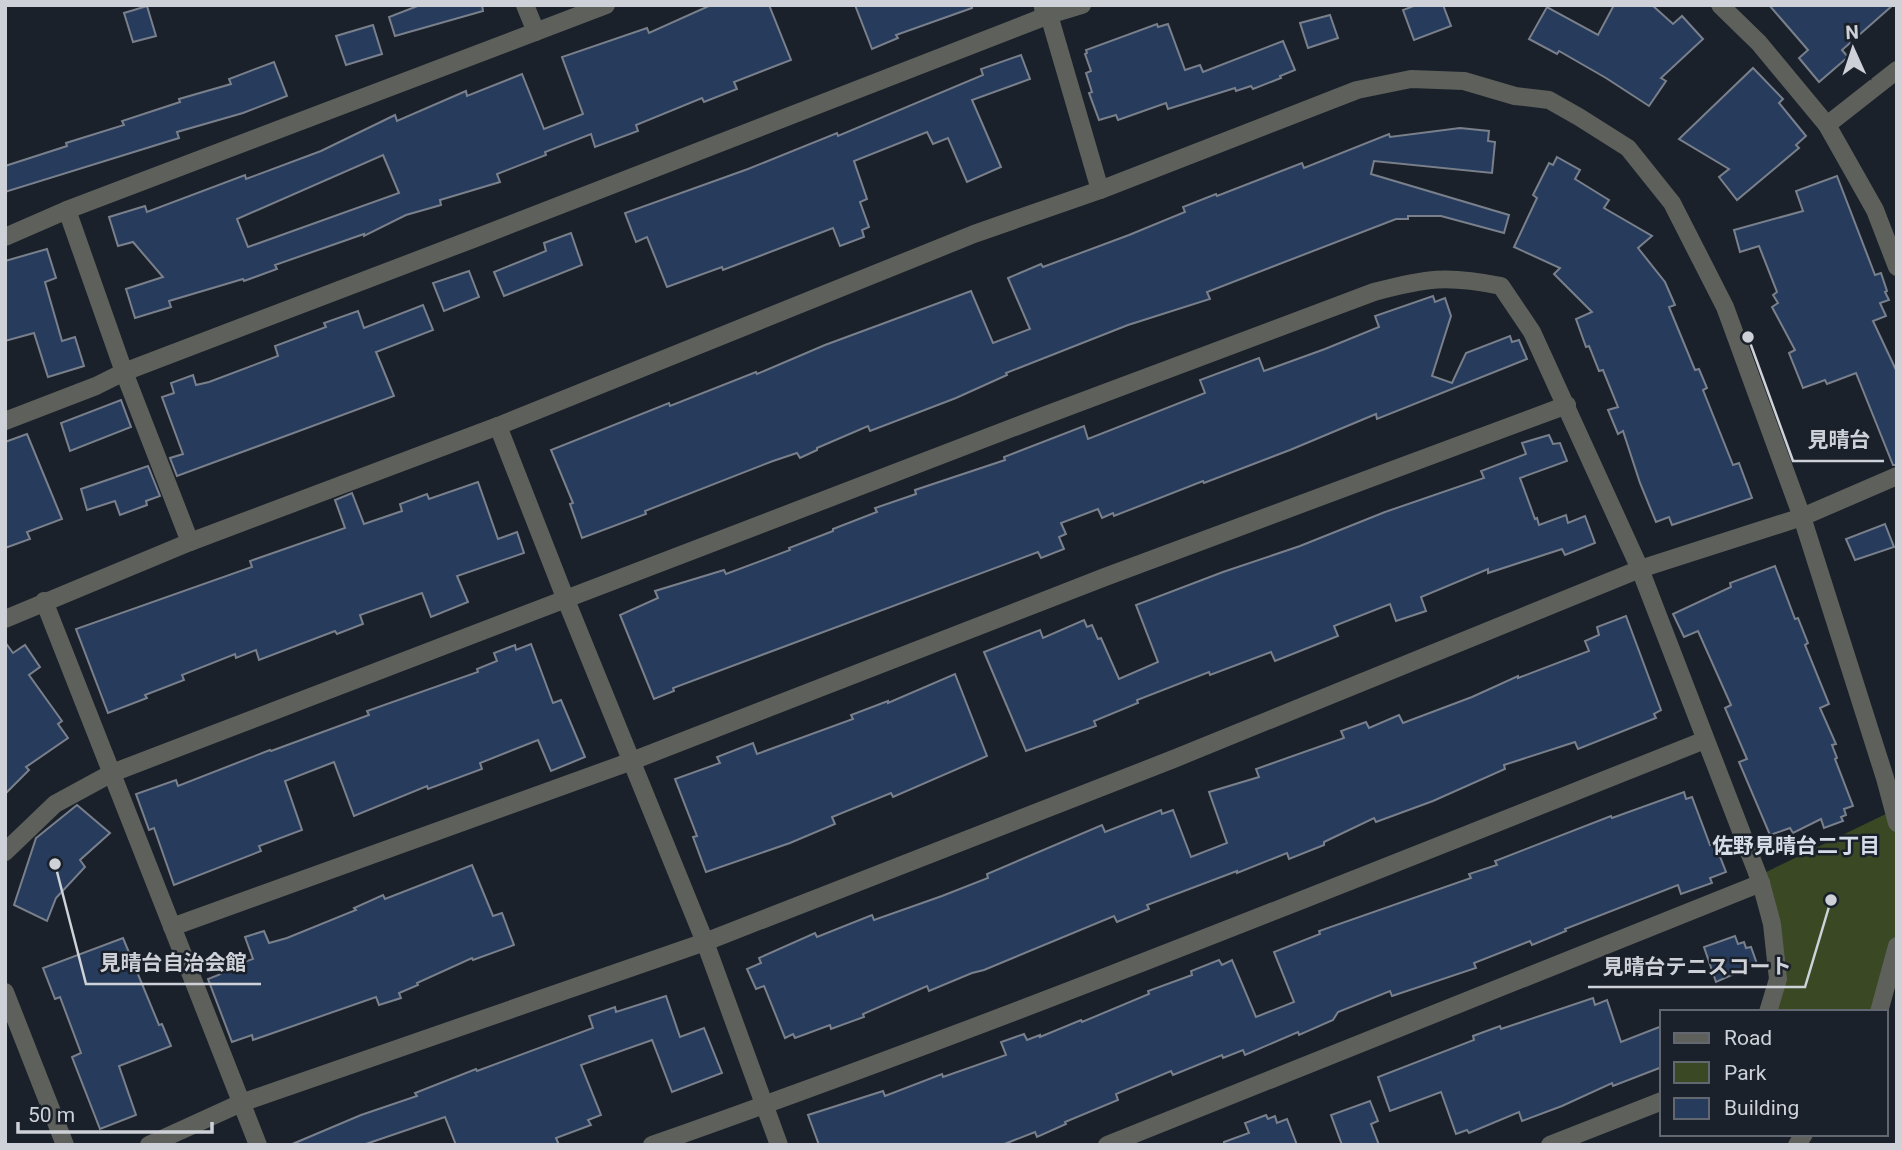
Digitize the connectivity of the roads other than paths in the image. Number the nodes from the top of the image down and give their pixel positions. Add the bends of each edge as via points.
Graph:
1 (525, 5) edge
2 (606, 5) edge
3 (1082, 5) edge
4 (1720, 5) edge
5 (1045, 10) edge
6 (536, 32) junction
7 (1897, 70) edge
8 (1827, 125) junction
9 (1100, 190) junction
10 (67, 210) junction
11 (5, 237) edge
12 (1897, 267) edge
13 (124, 372) junction
14 (1567, 405) junction
15 (5, 421) edge
16 (498, 426) junction
17 (1897, 476) edge
18 (1802, 517) junction
19 (190, 542) junction
20 (1640, 569) junction
21 (565, 600) junction
22 (44, 601) junction
23 (5, 619) edge
24 (1705, 740) junction
25 (632, 761) junction
26 (112, 773) junction
27 (1897, 823) edge
28 (5, 852) edge
29 (1761, 883) junction
30 (172, 927) junction
31 (705, 942) junction
32 (1897, 946) edge
33 (5, 992) edge
34 (1769, 1010) edge
35 (1880, 1010) edge
36 (1660, 1102) edge
37 (241, 1103) junction
38 (764, 1105) junction
39 (65, 1145) edge
40 (149, 1145) edge
41 (258, 1145) edge
42 (652, 1145) edge
43 (779, 1145) edge
44 (1107, 1145) edge
45 (1550, 1145) edge

1 - 6 street
2 - 6 street
3 - 5 street
4 - 8 street via 1759,43
5 - 9 street
5 - 13 street via 473,239
6 - 10 street
7 - 8 street
8 - 12 street via 1875,210
9 - 16 street via 974,234
9 - 18 street via 1357,90 1410,79 1464,80 1515,96 1549,100 1628,148 1672,203 1725,307
10 - 11 street
10 - 13 street
13 - 15 street
13 - 19 street
14 - 20 street
14 - 21 street via 1532,332 1501,286 1444,278 1420,280 1374,292
14 - 25 street via 1105,577
16 - 19 street
16 - 21 street
17 - 18 street
18 - 20 street
18 - 27 street
19 - 22 street
20 - 24 street
20 - 31 street via 1176,758
21 - 25 street
21 - 26 street
22 - 23 street
22 - 26 street
24 - 29 street
24 - 38 street via 1239,925
25 - 30 street
25 - 31 street
26 - 28 street via 55,804
26 - 30 street
29 - 34 street via 1772,924 1778,979
29 - 44 street
30 - 37 street
31 - 37 street
31 - 38 street
32 - 35 street
33 - 39 street
36 - 45 street
37 - 40 street
37 - 41 street
38 - 42 street
38 - 43 street

